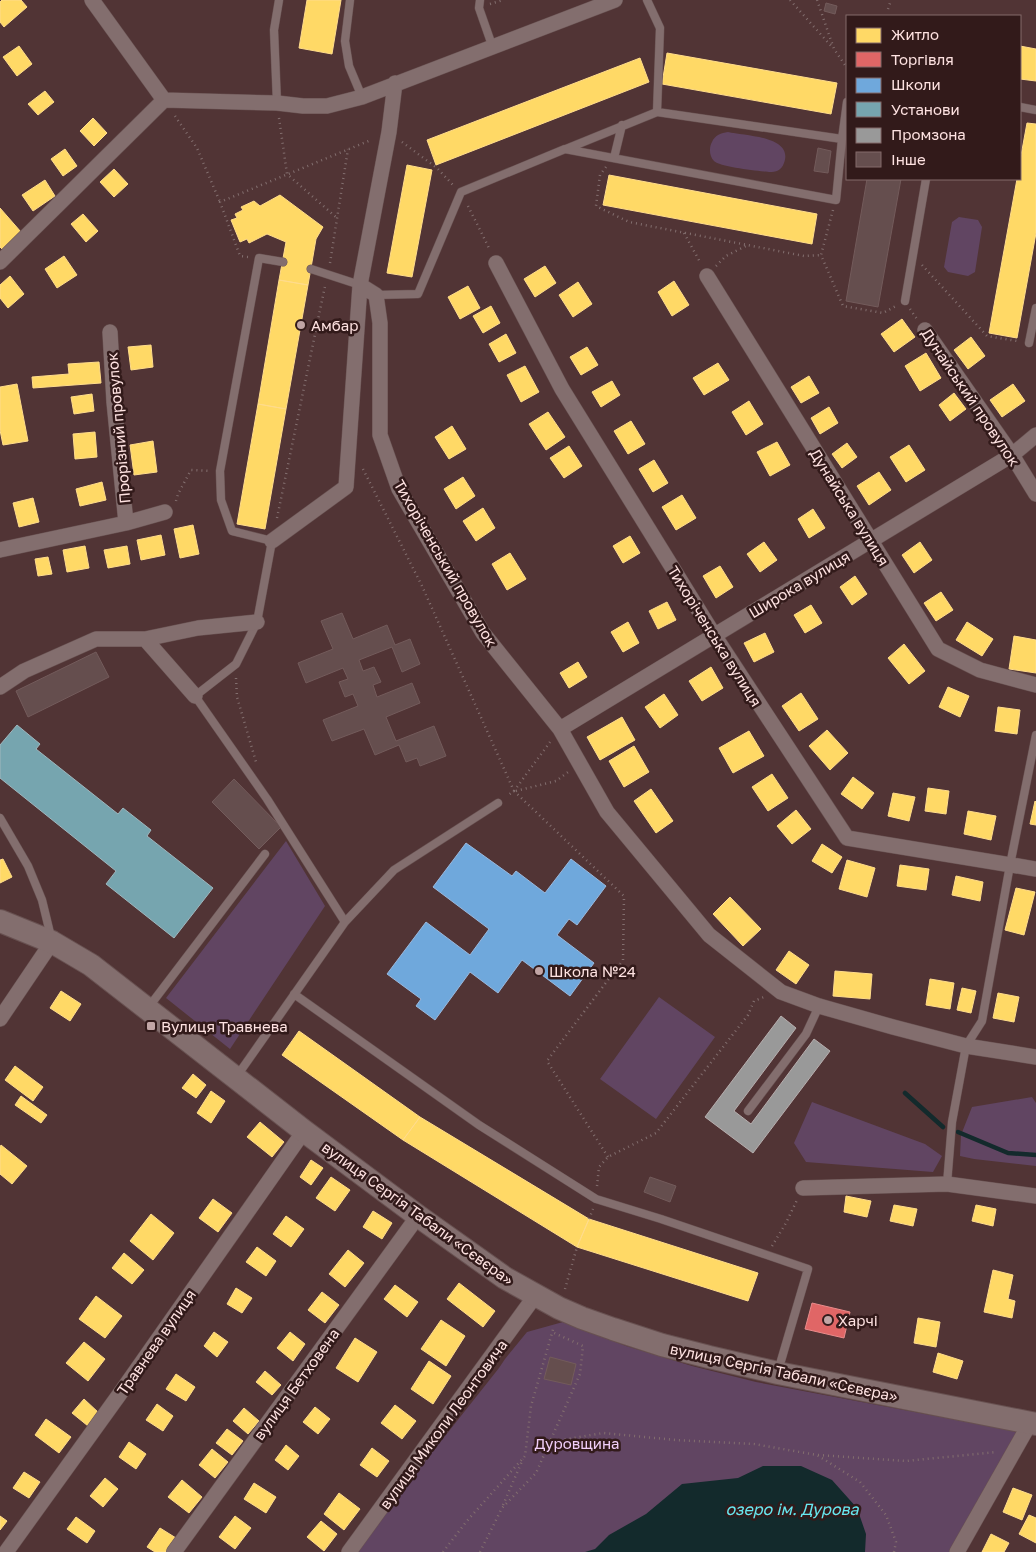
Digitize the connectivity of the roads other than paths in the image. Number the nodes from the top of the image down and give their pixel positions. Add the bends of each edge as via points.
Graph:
1 (92, 0) edge
2 (279, 0) edge
3 (350, 0) edge
4 (480, 0) edge
5 (615, 0) edge
6 (647, 0) edge
7 (493, 48) junction
8 (395, 83) junction
9 (362, 97) junction
10 (164, 100) junction
11 (277, 103) junction
12 (1021, 107) edge
13 (846, 109) edge
14 (1036, 110) edge
15 (656, 112) junction
16 (622, 125) junction
17 (842, 139) junction
18 (564, 149) junction
19 (614, 158) junction
20 (926, 180) edge
21 (0, 262) edge
22 (282, 262) dead end
23 (496, 263) road end
24 (311, 269) dead end
25 (708, 276) road end
26 (360, 285) junction
27 (376, 295) junction
28 (905, 301) road end
29 (1036, 308) edge
30 (925, 330) road end
31 (110, 332) dead end
32 (1028, 343) road end
33 (1036, 435) edge
34 (1012, 455) junction
35 (1036, 494) edge
36 (165, 512) dead end
37 (126, 523) junction
38 (870, 541) junction
39 (272, 542) junction
40 (0, 550) edge
41 (256, 622) junction
42 (714, 635) junction
43 (145, 639) junction
44 (1036, 685) edge
45 (0, 687) edge
46 (195, 696) junction
47 (560, 729) junction
48 (1036, 735) edge
49 (498, 803) road end
50 (0, 818) edge
51 (265, 854) dead end
52 (1010, 865) junction
53 (1036, 869) edge
54 (0, 921) edge
55 (345, 922) junction
56 (52, 942) junction
57 (294, 994) junction
58 (819, 1006) junction
59 (147, 1009) junction
60 (0, 1019) edge
61 (966, 1046) junction
62 (1036, 1057) edge
63 (236, 1078) junction
64 (748, 1111) dead end
65 (304, 1131) junction
66 (947, 1184) junction
67 (803, 1188) road end
68 (1036, 1196) edge
69 (418, 1216) junction
70 (535, 1296) junction
71 (778, 1373) junction
72 (1033, 1423) edge
73 (6, 1552) edge
74 (174, 1552) edge
75 (349, 1552) edge
76 (957, 1552) edge

1 - 10 street
2 - 11 lane via 274,30
3 - 9 lane via 344,41 349,66
4 - 7 lane via 479,8
5 - 7 street
6 - 15 lane via 660,28
7 - 8 street
8 - 9 street
8 - 26 street
9 - 11 street via 327,106
10 - 11 street
10 - 21 street
12 - 14 lane
13 - 17 lane
15 - 16 lane
15 - 17 lane
16 - 18 lane
16 - 19 lane
17 - 19 lane via 836,200
18 - 19 lane
18 - 27 lane via 461,192 418,294
20 - 28 lane
22 - 39 lane via 258,258 220,471 221,500 232,532
23 - 42 street, Тихоріченська вулиця via 562,389
24 - 26 lane
25 - 38 street, Дунайська вулиця
26 - 27 street
26 - 39 street via 346,487
27 - 47 street, Тихоріченський провулок via 380,323 380,435 399,489 483,633
29 - 32 lane
30 - 34 street, Дунайський провулок
31 - 37 street, Прорізний провулок
33 - 34 street, Широка вулиця
34 - 35 street, Дунайський провулок
34 - 38 street, Широка вулиця
36 - 37 street, Прорізний провулок
37 - 40 street, Прорізний провулок
38 - 42 street, Широка вулиця
38 - 44 street, Дунайська вулиця via 938,650 980,670
39 - 41 lane
41 - 43 street via 198,628
41 - 46 lane via 236,664
42 - 47 street, Широка вулиця
42 - 52 street, Тихоріченська вулиця via 847,838
43 - 45 street via 96,639 24,671
43 - 46 street
46 - 55 lane via 267,799
47 - 58 street, Тихоріченський провулок via 607,812 709,935 781,992
48 - 52 lane
49 - 55 lane via 394,870
50 - 56 lane via 28,866 42,900
51 - 59 lane
52 - 53 street, Тихоріченська вулиця
52 - 61 lane via 982,1020
54 - 56 main road, вулиця Сергія Табали «Сєвєра»
55 - 57 lane
56 - 59 main road, вулиця Сергія Табали «Сєвєра» via 91,965
56 - 60 street
57 - 63 lane
57 - 71 lane via 479,1125 596,1199 808,1269
58 - 61 street, Тихоріченський провулок
58 - 64 lane via 806,1034
59 - 63 main road, вулиця Сергія Табали «Сєвєра»
61 - 62 street, Тихоріченський провулок
61 - 66 lane via 952,1122
63 - 65 main road, вулиця Сергія Табали «Сєвєра»
65 - 69 main road, вулиця Сергія Табали «Сєвєра»
65 - 73 street, Травнева вулиця
66 - 67 street
66 - 68 street
69 - 70 main road, вулиця Сергія Табали «Сєвєра»
69 - 74 street, вулиця Бетховена
70 - 71 main road, вулиця Сергія Табали «Сєвєра» via 613,1330
70 - 75 street, вулиця Миколи Леонтовича
71 - 72 main road, вулиця Сергія Табали «Сєвєра»
72 - 76 street

